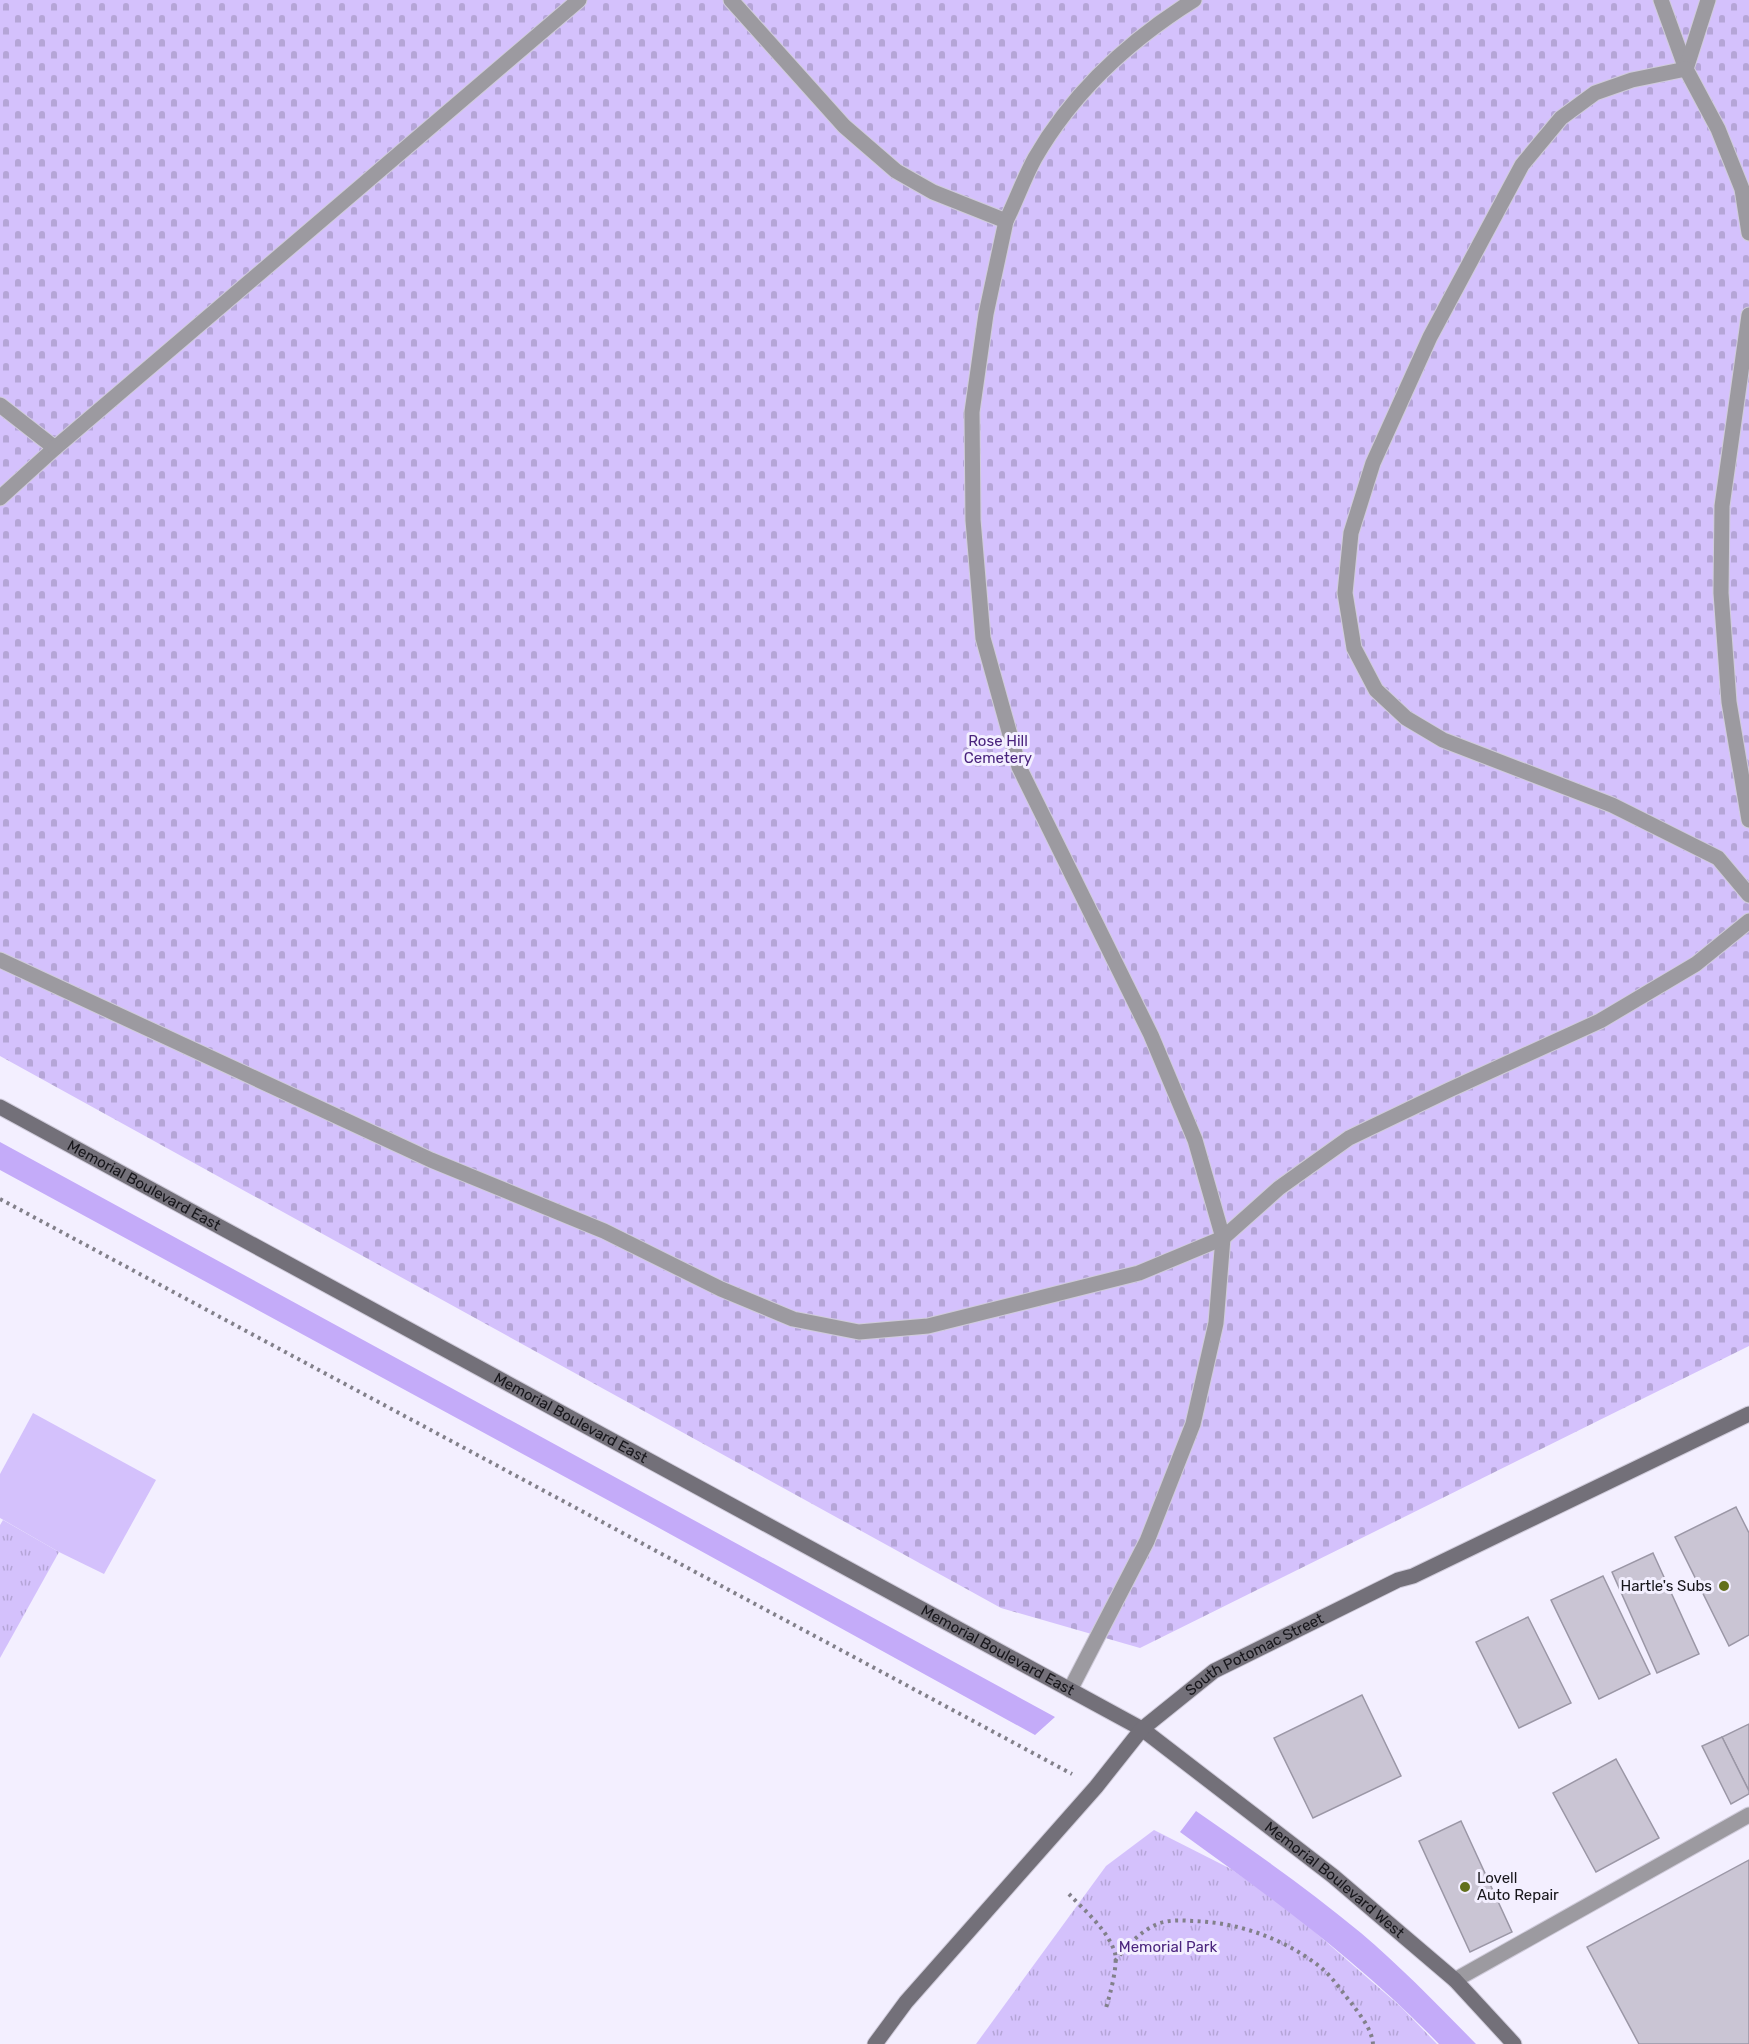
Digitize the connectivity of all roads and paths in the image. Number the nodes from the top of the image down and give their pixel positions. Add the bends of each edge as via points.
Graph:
1 (579, 0) edge
2 (731, 0) edge
3 (1194, 0) edge
4 (1661, 0) edge
5 (1708, 0) edge
6 (1686, 69) junction
7 (1006, 221) junction
8 (1749, 233) edge
9 (1749, 315) edge
10 (0, 405) edge
11 (55, 448) junction
12 (0, 498) edge
13 (1749, 820) edge
14 (1749, 895) edge
15 (1749, 921) edge
16 (0, 960) edge
17 (0, 1107) edge
18 (0, 1199) edge
19 (1223, 1238) junction
20 (1749, 1414) edge
21 (1070, 1690) junction
22 (1142, 1729) junction
23 (1096, 1787) junction
24 (1749, 1815) edge
25 (1069, 1894) dead end
26 (1115, 1961) junction
27 (1455, 1980) junction
28 (1106, 2008) dead end
29 (875, 2044) edge
30 (1373, 2044) edge
31 (1514, 2044) edge

1 - 11 lane
2 - 7 lane via 844,126 896,171 933,192
3 - 7 lane via 1112,61 1074,100 1035,159
4 - 6 lane
5 - 6 lane
6 - 8 lane via 1718,129 1742,189
6 - 14 lane via 1632,80 1595,93 1561,118 1522,165 1430,337 1372,463 1351,533 1345,593 1354,648 1376,690 1406,718 1443,740 1612,805 1718,858
7 - 19 lane via 986,314 972,412 973,520 983,638 1019,767 1151,1035 1195,1140
9 - 13 lane via 1722,506 1721,593 1729,702
10 - 11 lane
11 - 12 lane
15 - 19 lane via 1696,964 1600,1021 1349,1138 1279,1188
16 - 19 lane via 431,1160 604,1231 721,1289 793,1319 859,1332 928,1326 1139,1274
17 - 21 main road, Memorial Boulevard East
18 - 23 path
19 - 21 lane via 1216,1323 1192,1424 1147,1541
20 - 22 main road, South Potomac Street via 1214,1671
21 - 22 main road, Memorial Boulevard East
22 - 23 main road, South Potomac Street
22 - 27 main road, Memorial Boulevard West via 1333,1876
23 - 29 main road, South Potomac Street via 906,2002
24 - 27 lane
25 - 26 path via 1105,1935
26 - 28 path
26 - 30 path via 1128,1945 1159,1923 1176,1920 1230,1924 1286,1945 1320,1967 1357,2011 1373,2036
27 - 31 main road, Memorial Boulevard West

